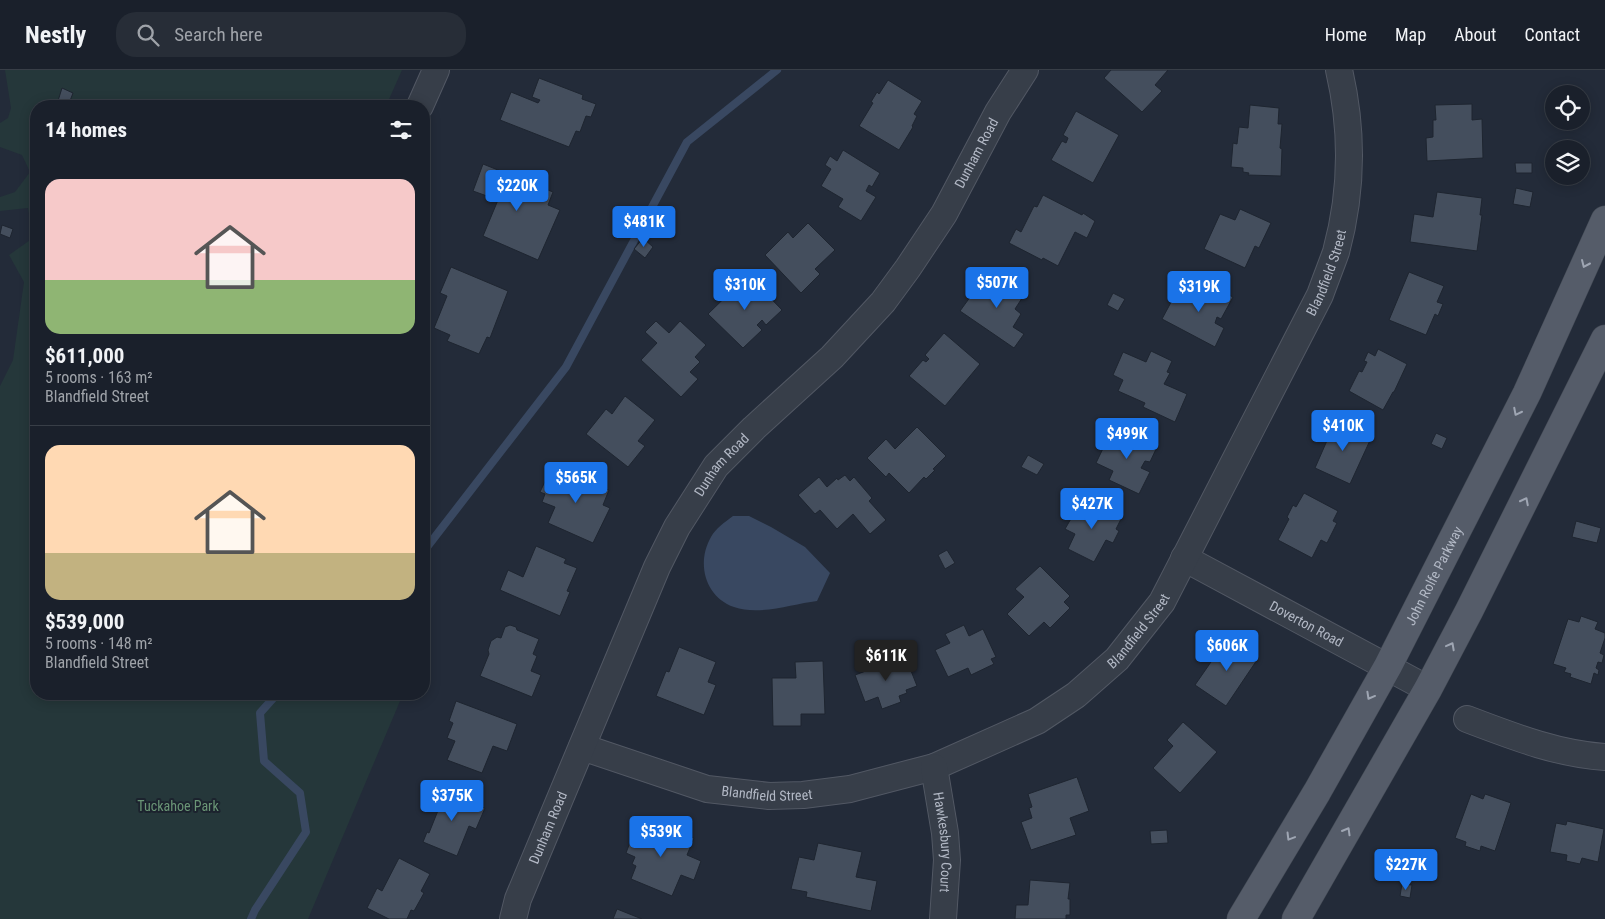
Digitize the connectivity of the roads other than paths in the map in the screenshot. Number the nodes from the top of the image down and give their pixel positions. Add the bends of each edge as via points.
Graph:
1 (436, 70) edge
2 (1025, 70) edge
3 (1339, 70) edge
4 (423, 100) edge
5 (1605, 220) edge
6 (1605, 339) edge
7 (1184, 558) junction
8 (1388, 666) junction
9 (1428, 689) junction
10 (1467, 719) dead end
11 (582, 747) junction
12 (1605, 757) edge
13 (934, 767) junction
14 (513, 919) edge
15 (943, 919) edge
16 (1241, 919) edge
17 (1296, 919) edge

1 - 4 street
2 - 11 street, Dunham Road via 998,112 944,214 883,302 832,357 716,466 676,527
3 - 7 street, Blandfield Street via 1346,98 1349,140 1347,195 1335,253 1320,295
5 -> 8 main road, John Rolfe Parkway via 1527,394
9 -> 6 main road
7 - 8 street, Doverton Road
7 - 13 street, Blandfield Street via 1162,602 1117,659 1076,695 1038,721
8 - 9 street, Doverton Road
8 -> 16 main road, John Rolfe Parkway
17 -> 9 main road
10 - 12 street via 1534,744 1585,756
11 - 13 street, Blandfield Street via 707,789 769,796 850,789
11 - 14 street, Dunham Road via 518,899
13 - 15 street, Hawkesbury Court via 947,860

